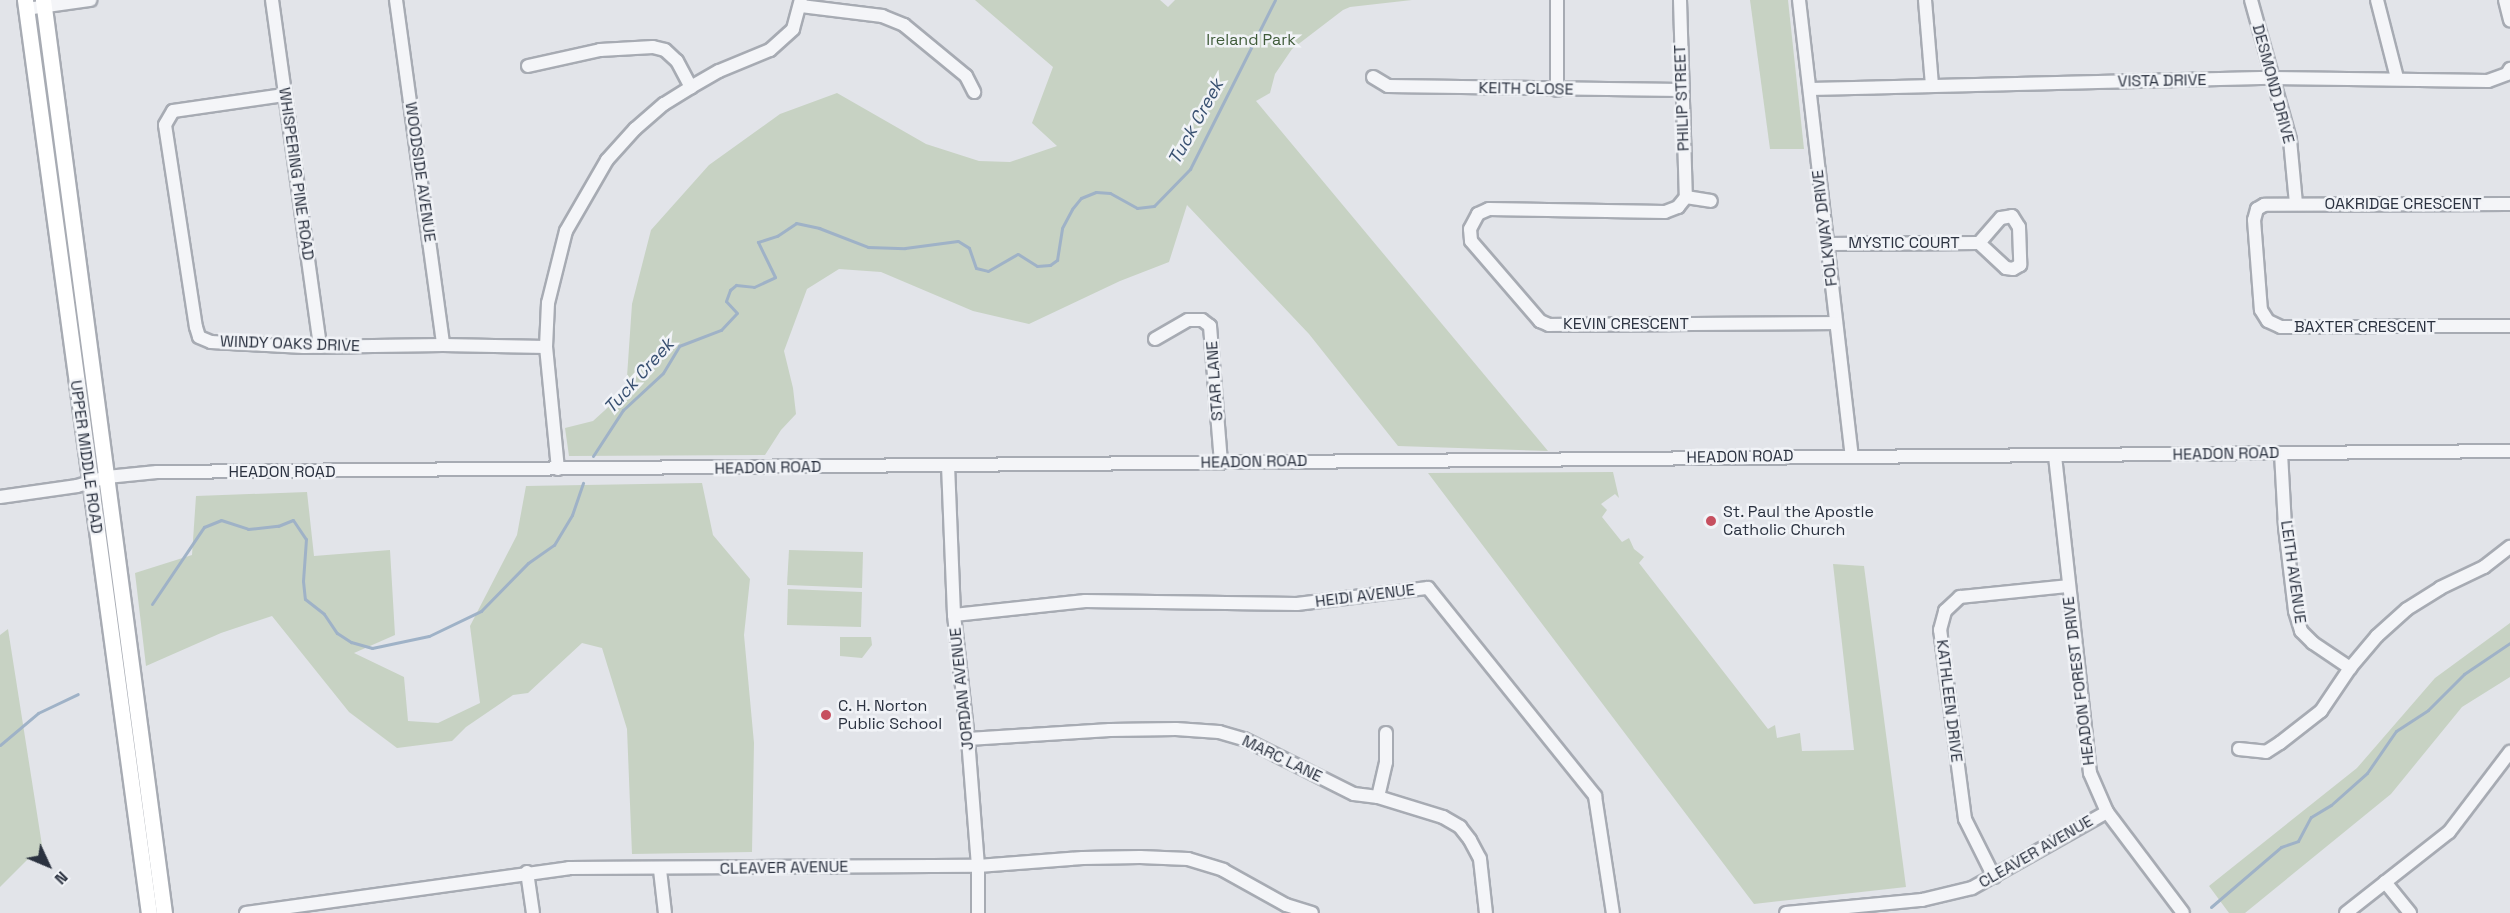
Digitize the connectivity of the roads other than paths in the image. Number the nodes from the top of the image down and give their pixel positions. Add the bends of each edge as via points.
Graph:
1 (90, 0) edge
2 (272, 0) edge
3 (396, 0) edge
4 (1557, 0) edge
5 (1680, 0) edge
6 (1799, 0) edge
7 (1925, 0) edge
8 (2252, 0) edge
9 (2377, 0) edge
10 (2505, 0) edge
11 (801, 3) edge
12 (43, 4) edge
13 (26, 5) edge
14 (2510, 20) edge
15 (528, 66) dead end
16 (2510, 69) edge
17 (1373, 77) dead end
18 (2271, 78) junction
19 (2397, 78) junction
20 (1932, 86) junction
21 (691, 87) junction
22 (1810, 88) junction
23 (1557, 90) junction
24 (1681, 90) junction
25 (974, 92) dead end
26 (284, 95) junction
27 (1686, 197) junction
28 (1711, 201) dead end
29 (2296, 204) junction
30 (2510, 204) edge
31 (1979, 243) dead end
32 (1829, 244) junction
33 (1836, 322) junction
34 (2510, 326) edge
35 (1155, 339) dead end
36 (443, 345) junction
37 (320, 347) junction
38 (546, 347) junction
39 (2510, 451) edge
40 (2281, 453) junction
41 (1852, 456) junction
42 (2055, 456) junction
43 (1221, 462) junction
44 (948, 465) junction
45 (558, 469) junction
46 (107, 477) junction
47 (90, 483) junction
48 (0, 497) edge
49 (2510, 547) edge
50 (2068, 586) junction
51 (954, 615) junction
52 (2350, 668) junction
53 (1386, 733) dead end
54 (968, 739) junction
55 (2239, 749) dead end
56 (2510, 752) edge
57 (1378, 797) junction
58 (2107, 812) junction
59 (978, 866) junction
60 (660, 870) junction
61 (527, 872) junction
62 (1994, 877) junction
63 (2385, 882) junction
64 (148, 913) edge
65 (164, 913) edge
66 (246, 913) edge
67 (533, 913) edge
68 (665, 913) edge
69 (978, 913) edge
70 (1312, 913) edge
71 (1486, 913) edge
72 (1613, 913) edge
73 (1786, 913) edge
74 (2183, 913) edge
75 (2346, 913) edge
76 (2410, 913) edge

1 - 12 street
2 - 26 street, WHISPERING PINE ROAD
3 - 36 street, WOODSIDE AVENUE
4 - 23 street
5 - 24 street, PHILIP STREET
6 - 22 street, FOLKWAY DRIVE
7 - 20 street
8 - 18 street, DESMOND DRIVE
9 - 19 street
10 - 14 street
11 - 21 street via 793,29 770,50
11 - 25 street via 882,16 904,25 966,76
12 - 13 street
12 - 46 main road, UPPER MIDDLE ROAD
13 - 47 main road, UPPER MIDDLE ROAD
15 - 21 street via 600,50 653,47 665,50 677,61
16 - 19 street, VISTA DRIVE via 2488,81
17 - 23 street, KEITH CLOSE via 1388,86
18 - 19 street, VISTA DRIVE
18 - 20 street, VISTA DRIVE
18 - 29 street, DESMOND DRIVE via 2289,140
20 - 22 street, VISTA DRIVE
21 - 38 street via 635,129 585,194 566,231 556,266 548,303
22 - 32 street, FOLKWAY DRIVE
23 - 24 street, KEITH CLOSE
24 - 27 street, PHILIP STREET
26 - 37 street, WHISPERING PINE ROAD
26 - 37 street, WINDY OAKS DRIVE via 173,111 165,125 200,337 211,342
27 - 28 street
27 - 33 street, KEVIN CRESCENT via 1678,207 1665,212 1489,209 1478,214 1470,229 1471,241 1540,321 1549,325
29 - 30 street, OAKRIDGE CRESCENT
29 - 34 street, BAXTER CRESCENT via 2264,205 2257,209 2254,220 2261,310 2268,321 2281,327
31 - 32 street, MYSTIC COURT
32 - 33 street, FOLKWAY DRIVE
33 - 41 street, FOLKWAY DRIVE
35 - 43 street, STAR LANE via 1188,320 1202,320 1210,326
36 - 37 street, WINDY OAKS DRIVE
36 - 38 street, WINDY OAKS DRIVE
38 - 45 street
39 - 40 street, HEADON ROAD
40 - 42 street, HEADON ROAD
40 - 52 street, LEITH AVENUE via 2285,527 2301,631
41 - 42 street, HEADON ROAD
41 - 43 street, HEADON ROAD
42 - 50 street, HEADON FOREST DRIVE
43 - 44 street, HEADON ROAD
44 - 45 street, HEADON ROAD
44 - 51 street, JORDAN AVENUE
45 - 46 street, HEADON ROAD via 157,472
46 - 47 street, HEADON ROAD
46 - 65 main road, UPPER MIDDLE ROAD
47 - 48 street, HEADON ROAD
47 - 64 main road, UPPER MIDDLE ROAD
49 - 52 street via 2484,567 2407,609
50 - 58 street, HEADON FOREST DRIVE via 2090,774
50 - 62 street, KATHLEEN DRIVE via 1960,597 1945,611 1940,630 1965,819
51 - 54 street, JORDAN AVENUE
51 - 72 street, HEIDI AVENUE via 1085,601 1298,604 1428,588 1595,796
52 - 55 street via 2321,711 2280,743 2266,752
53 - 57 street via 1386,762
54 - 57 street, MARC LANE via 1110,730 1219,732 1244,739 1354,794
54 - 59 street, JORDAN AVENUE
56 - 63 street via 2449,832
57 - 71 street, MARC LANE via 1443,817 1460,827 1480,859
58 - 62 street, CLEAVER AVENUE
58 - 74 street, HEADON FOREST DRIVE
59 - 60 street, CLEAVER AVENUE
59 - 69 street, JORDAN AVENUE
59 - 70 street, CLEAVER AVENUE via 1083,858 1188,859 1223,870 1286,905
60 - 61 street, CLEAVER AVENUE via 569,868
60 - 68 street
61 - 66 street, CLEAVER AVENUE
61 - 67 street
62 - 73 street, CLEAVER AVENUE via 1972,888 1922,900
63 - 75 street
63 - 76 street

